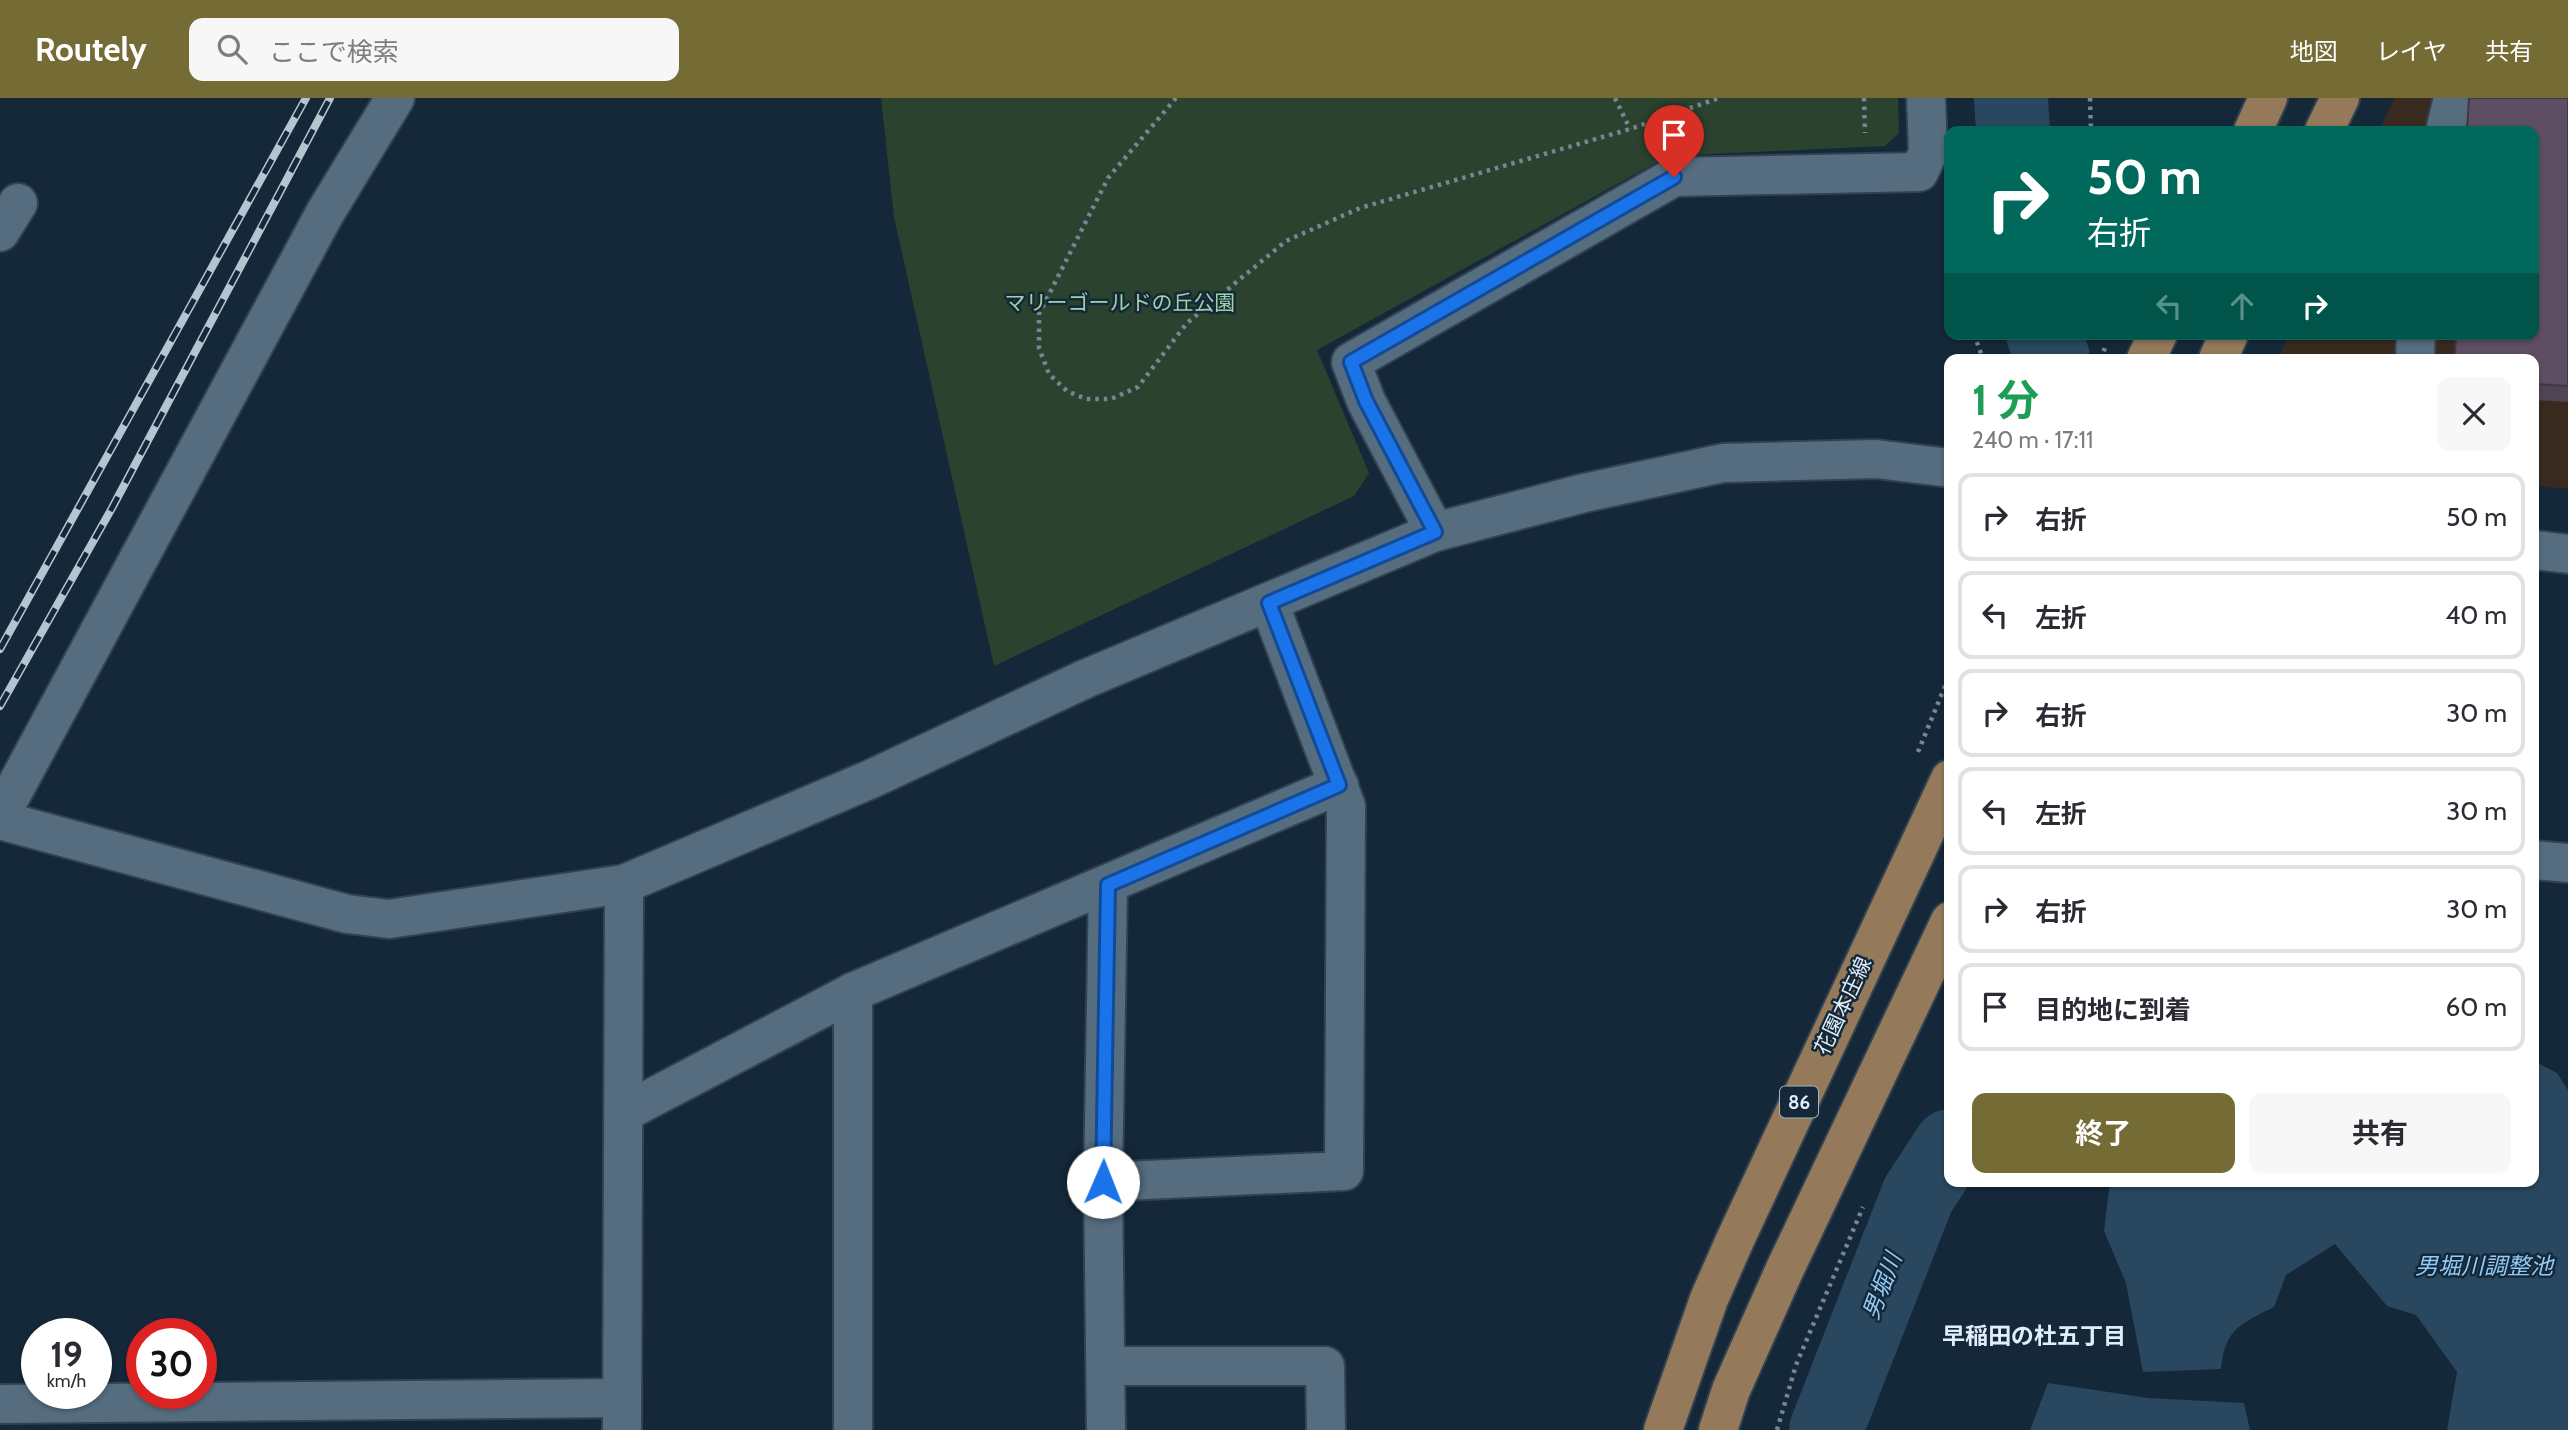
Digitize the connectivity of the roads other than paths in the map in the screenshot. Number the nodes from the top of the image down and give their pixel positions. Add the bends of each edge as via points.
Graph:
1 (395, 98) edge
2 (1926, 98) edge
3 (2269, 98) edge
4 (2340, 98) edge
5 (2453, 98) edge
6 (2255, 126) edge
7 (2326, 126) edge
8 (2446, 126) edge
9 (1944, 467) edge
10 (1435, 532) junction
11 (2539, 551) edge
12 (2568, 554) edge
13 (1269, 603) junction
14 (1339, 785) junction
15 (1944, 792) edge
16 (0, 818) edge
17 (2539, 860) edge
18 (2568, 863) edge
19 (624, 884) junction
20 (1108, 885) junction
21 (1944, 934) edge
22 (853, 992) junction
23 (625, 1112) junction
24 (1103, 1182) junction
25 (1105, 1366) junction
26 (0, 1404) edge
27 (622, 1414) edge
28 (853, 1430) edge
29 (1106, 1430) edge
30 (1326, 1430) edge
31 (1663, 1430) edge
32 (1718, 1430) edge

1 - 16 street via 325,213
2 - 10 street via 1928,153 1919,172 1674,177 1351,362 1366,401
3 - 6 main road
4 - 7 main road
5 - 8 street
9 - 10 street via 1876,459 1723,463
10 - 13 street
11 - 12 street
13 - 14 street
13 - 19 street via 1085,679 871,779
14 - 20 street
14 - 24 street via 1346,806 1345,1171
15 - 31 main road, 花園本庄線 / 86 via 1735,1240
16 - 19 street via 347,914 389,919
17 - 18 street
19 - 23 street
20 - 22 street
20 - 24 street
21 - 32 main road via 1784,1271
22 - 23 street
22 - 28 street
23 - 27 street
24 - 25 street
25 - 29 street
25 - 30 street via 1325,1366
26 - 27 street

